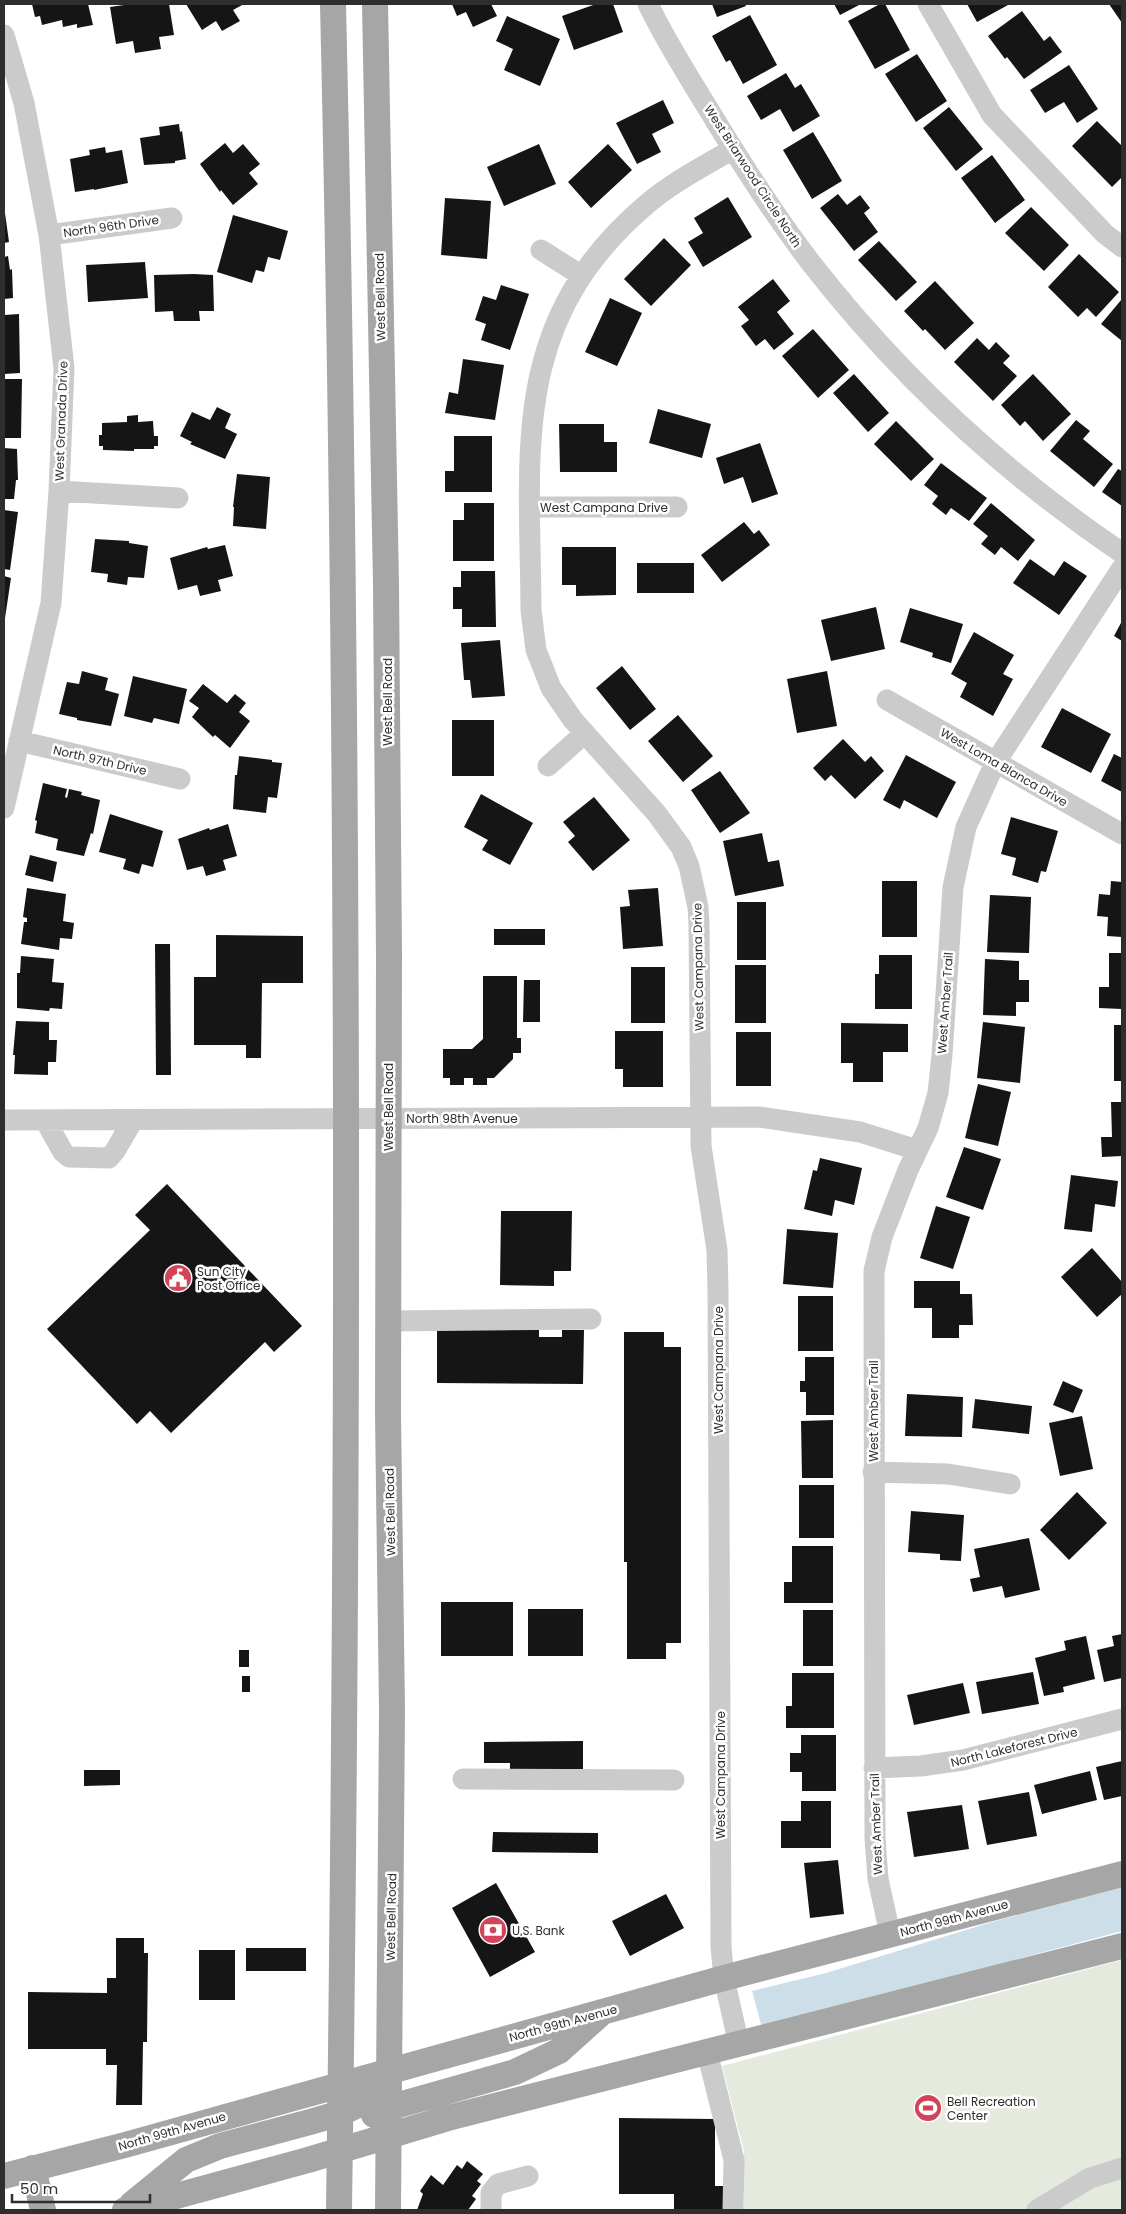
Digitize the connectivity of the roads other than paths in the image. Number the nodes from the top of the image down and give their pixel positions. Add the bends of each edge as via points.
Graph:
1 (333, 4) edge
2 (375, 4) edge
3 (648, 4) edge
4 (928, 4) edge
5 (4, 35) edge
6 (733, 149) junction
7 (172, 218) dead end
8 (50, 235) junction
9 (1122, 247) edge
10 (541, 250) dead end
11 (582, 276) junction
12 (59, 491) junction
13 (178, 498) dead end
14 (677, 506) dead end
15 (530, 507) junction
16 (1122, 553) edge
17 (1122, 568) edge
18 (887, 700) dead end
19 (585, 733) junction
20 (19, 741) junction
21 (994, 763) junction
22 (548, 766) dead end
23 (180, 779) dead end
24 (4, 808) edge
25 (1122, 834) edge
26 (700, 1117) junction
27 (346, 1119) junction
28 (388, 1119) junction
29 (4, 1120) edge
30 (45, 1120) junction
31 (133, 1120) junction
32 (917, 1150) junction
33 (591, 1319) dead end
34 (388, 1321) junction
35 (873, 1472) junction
36 (1010, 1484) dead end
37 (1122, 1719) edge
38 (874, 1768) junction
39 (463, 1779) dead end
40 (674, 1780) dead end
41 (1122, 1874) edge
42 (890, 1934) junction
43 (1122, 1946) edge
44 (724, 1978) junction
45 (602, 2013) junction
46 (739, 2045) junction
47 (707, 2052) junction
48 (388, 2071) junction
49 (341, 2084) junction
50 (388, 2108) junction
51 (341, 2113) junction
52 (388, 2136) junction
53 (340, 2150) junction
54 (33, 2168) junction
55 (1122, 2168) edge
56 (4, 2176) edge
57 (528, 2176) dead end
58 (43, 2210) edge
59 (125, 2210) edge
60 (339, 2210) edge
61 (388, 2210) edge
62 (491, 2210) edge
63 (733, 2210) edge
64 (1037, 2210) edge

1 - 27 main road via 343,586
2 - 28 main road, West Bell Road via 386,585
3 - 6 street, West Briarwood Circle North via 666,40
4 - 9 street via 992,115 1105,234
5 - 8 street, West Granada Drive via 24,103
6 - 11 street, West Campana Drive via 648,203 611,238
6 - 16 street, West Briarwood Circle North via 810,262 882,348 991,454
7 - 8 street, North 96th Drive
8 - 12 street, West Granada Drive via 64,368
10 - 11 street
11 - 15 street, West Campana Drive via 560,312 538,379 531,426
12 - 13 street
12 - 20 street, West Granada Drive via 51,603
14 - 15 street, West Campana Drive
15 - 19 street, West Campana Drive via 531,610 536,650 551,688
17 - 21 street, West Amber Trail
18 - 21 street, West Loma Blanca Drive
19 - 22 street
19 - 26 street, West Campana Drive via 657,814 689,866 699,924
20 - 23 street, North 97th Drive
20 - 24 street, West Granada Drive
21 - 25 street, West Loma Blanca Drive
21 - 32 street, West Amber Trail via 974,807 956,867 941,1074 933,1112
26 - 28 street, North 98th Avenue
26 - 32 street, North 98th Avenue via 759,1117 860,1132
26 - 44 street, West Campana Drive via 704,1172 717,1258 720,1930
27 - 28 street, North 98th Avenue
27 - 31 street, North 98th Avenue
27 - 49 main road via 345,1810
28 - 34 main road, West Bell Road
29 - 30 street, North 98th Avenue
30 - 31 street, North 98th Avenue
30 - 31 street via 69,1158 108,1158
32 - 35 street, West Amber Trail via 882,1237 874,1271
33 - 34 street
34 - 48 main road, West Bell Road via 392,1748
35 - 36 street, West Amber Trail via 948,1474
35 - 38 street, West Amber Trail
37 - 38 street, North Lakeforest Drive via 963,1760
38 - 42 street, West Amber Trail via 876,1858
39 - 40 street
41 - 42 main road, North 99th Avenue
42 - 44 main road, North 99th Avenue
43 - 46 main road
44 - 45 main road, North 99th Avenue
44 - 46 street, West Campana Drive
45 - 48 main road, North 99th Avenue
45 - 50 main road via 559,2051 516,2072
46 - 47 main road
47 - 52 main road
47 - 63 street via 734,2160
48 - 49 main road, North 99th Avenue
48 - 50 main road, West Bell Road
48 - 51 main road via 371,2095
49 - 51 main road
49 - 54 main road, North 99th Avenue
50 - 52 main road, West Bell Road
50 - 53 main road via 358,2126
51 - 53 main road
51 - 59 main road via 220,2146 186,2160
52 - 53 main road
52 - 61 main road, West Bell Road
53 - 59 main road
53 - 60 main road
54 - 56 main road, North 99th Avenue
54 - 58 main road
55 - 64 street via 1090,2178
57 - 62 street via 498,2184 491,2193

